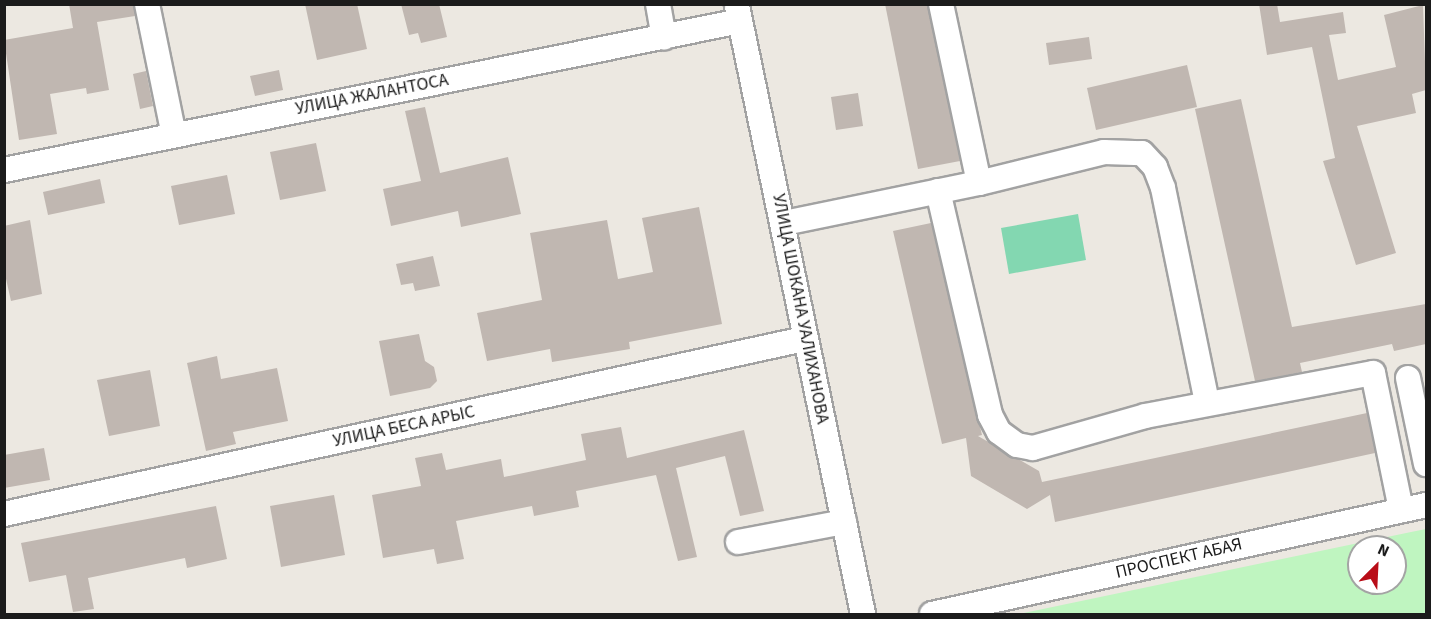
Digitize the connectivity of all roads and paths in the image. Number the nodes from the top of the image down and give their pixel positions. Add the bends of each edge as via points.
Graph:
1 (147, 4) edge
2 (658, 4) edge
3 (941, 4) edge
4 (739, 13) edge
5 (664, 37) junction
6 (174, 135) junction
7 (4, 170) edge
8 (979, 183) junction
9 (938, 191) junction
10 (784, 223) junction
11 (804, 339) junction
12 (1408, 378) dead end
13 (1207, 403) junction
14 (1423, 432) edge
15 (1426, 464) edge
16 (1426, 505) edge
17 (1401, 510) junction
18 (4, 514) edge
19 (844, 522) junction
20 (738, 542) dead end
21 (862, 615) edge
22 (932, 615) edge

1 - 6 street
2 - 5 street
3 - 8 street
4 - 5 street, УЛИЦА ЖАЛАНТОСА
4 - 10 street, УЛИЦА ШОКАНА УАЛИХАНОВА
5 - 6 street, УЛИЦА ЖАЛАНТОСА
6 - 7 street, УЛИЦА ЖАЛАНТОСА
8 - 9 street
8 - 13 street via 1104,152 1127,149 1150,160 1163,188
9 - 10 street
9 - 13 street via 984,393 999,432 1017,445 1033,448
10 - 11 street, УЛИЦА ШОКАНА УАЛИХАНОВА
11 - 18 street, УЛИЦА БЕСА АРЫС
11 - 19 street, УЛИЦА ШОКАНА УАЛИХАНОВА
12 - 14 street
13 - 17 street via 1373,373
14 - 15 street
16 - 17 street, ПРОСПЕКТ АБАЯ
17 - 22 street, ПРОСПЕКТ АБАЯ
19 - 20 street
19 - 21 street, УЛИЦА ШОКАНА УАЛИХАНОВА

